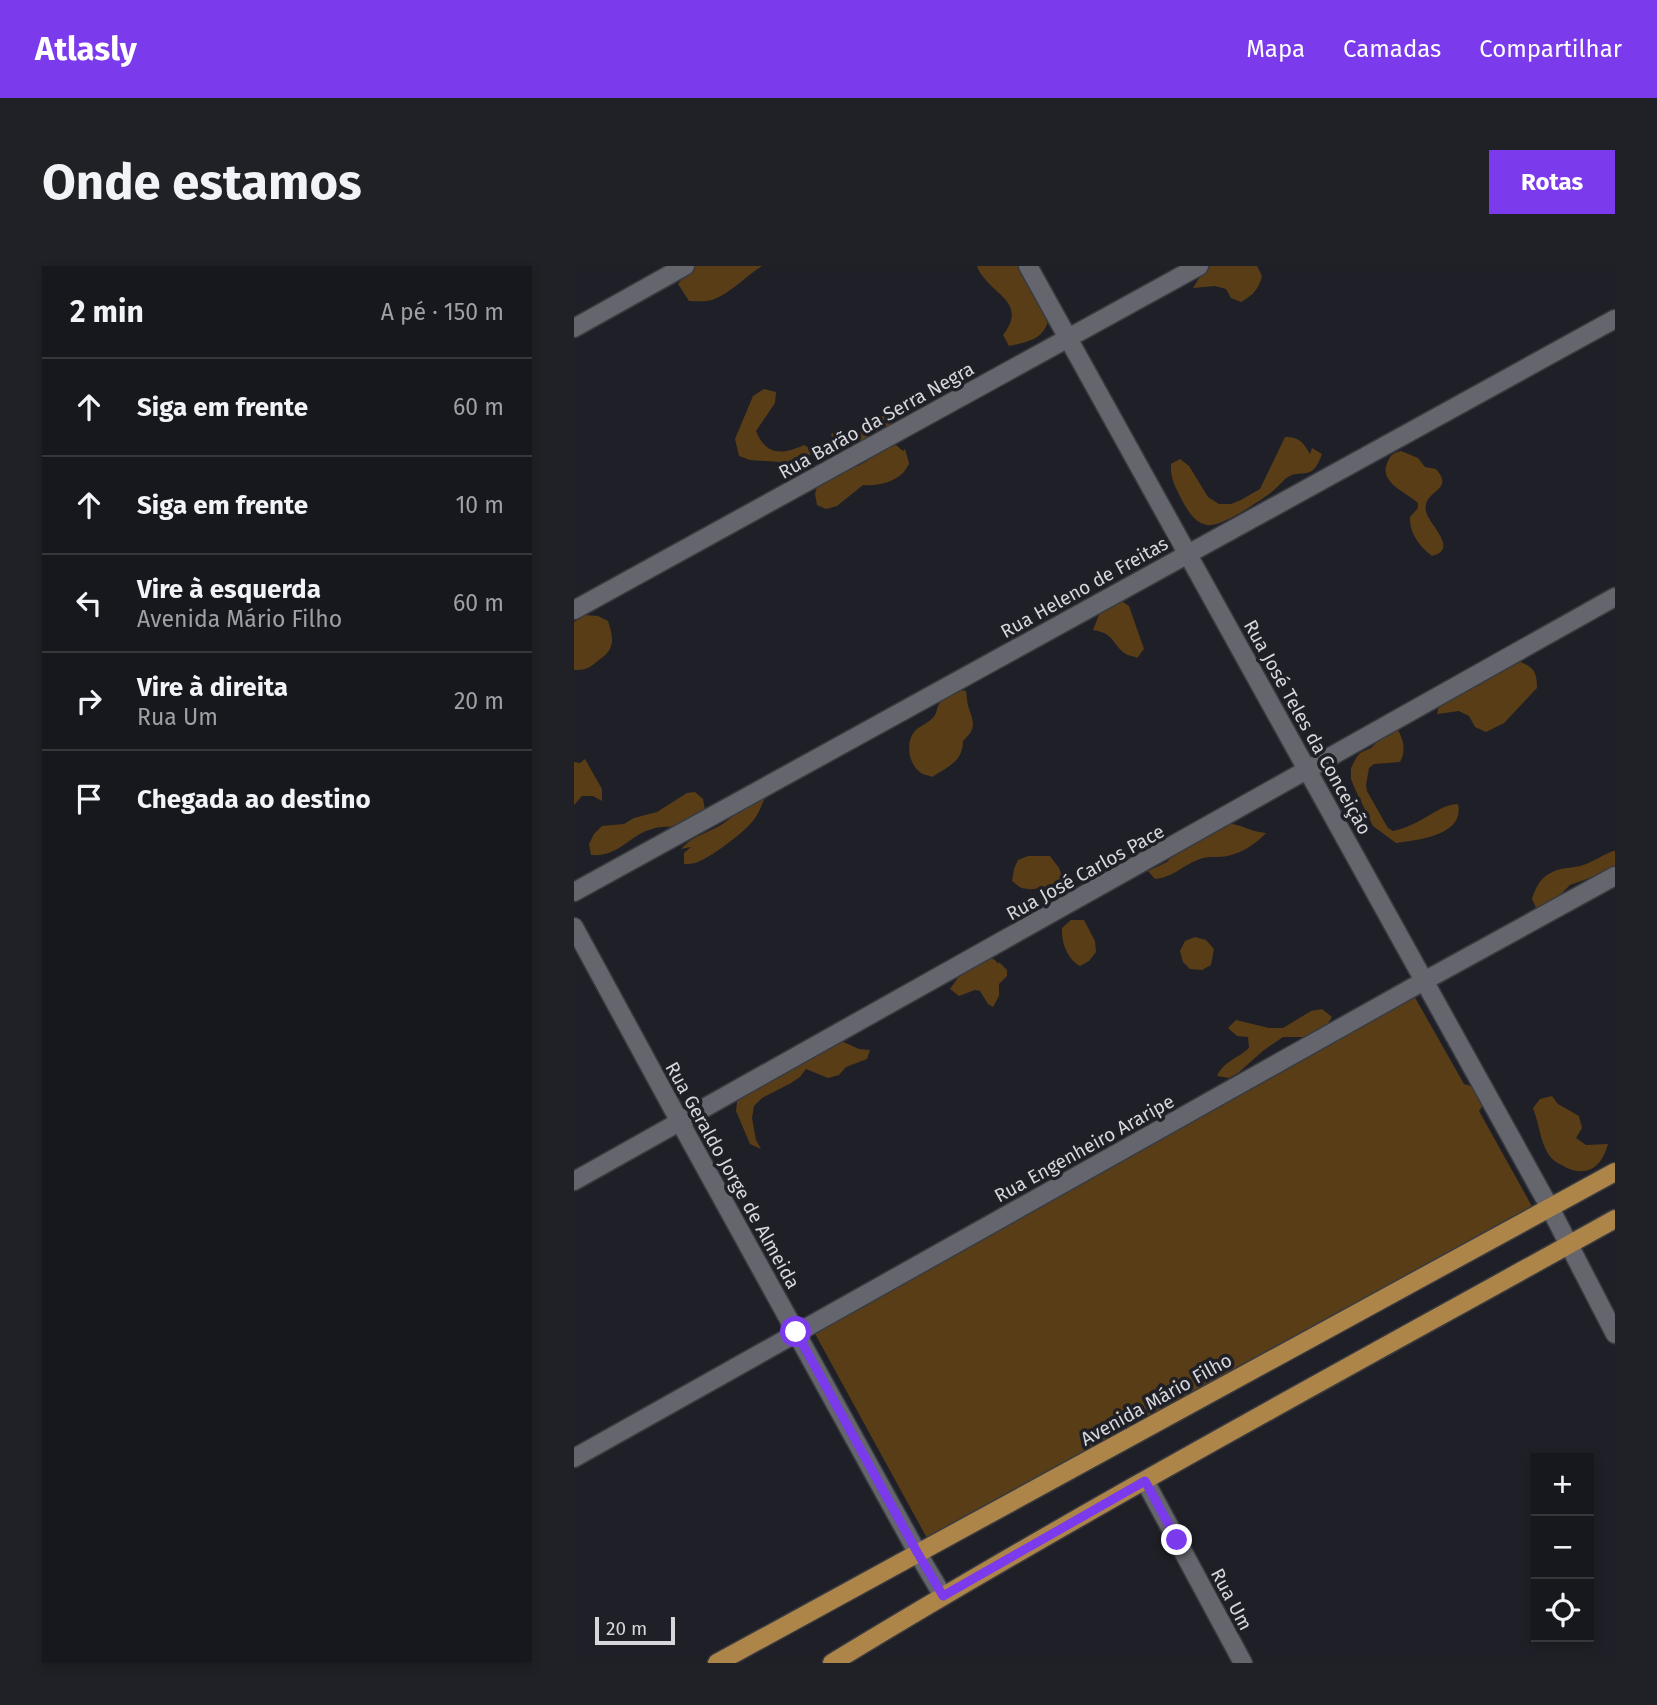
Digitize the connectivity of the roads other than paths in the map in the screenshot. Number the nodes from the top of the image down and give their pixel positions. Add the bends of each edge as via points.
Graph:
1 (685, 266) edge
2 (1028, 266) edge
3 (1199, 266) edge
4 (1615, 319) edge
5 (574, 328) edge
6 (1068, 338) junction
7 (1188, 554) junction
8 (1615, 597) edge
9 (574, 610) edge
10 (1308, 771) junction
11 (1615, 876) edge
12 (574, 892) edge
13 (574, 927) edge
14 (1424, 981) junction
15 (680, 1122) junction
16 (1615, 1172) edge
17 (574, 1181) edge
18 (1550, 1208) junction
19 (1615, 1219) edge
20 (1570, 1244) junction
21 (796, 1332) junction
22 (1615, 1334) edge
23 (574, 1458) edge
24 (1145, 1481) junction
25 (917, 1552) junction
26 (943, 1596) junction
27 (717, 1663) edge
28 (832, 1663) edge
29 (1243, 1663) edge

1 - 5 street
2 - 6 street, Rua José Teles da Conceição
3 - 6 street, Rua Barão da Serra Negra
4 - 7 street, Rua Heleno de Freitas
6 - 7 street, Rua José Teles da Conceição
6 - 9 street, Rua Barão da Serra Negra
7 - 10 street, Rua José Teles da Conceição
7 - 12 street, Rua Heleno de Freitas
8 - 10 street, Rua José Carlos Pace
10 - 14 street, Rua José Teles da Conceição
10 - 15 street, Rua José Carlos Pace
11 - 14 street, Rua Engenheiro Araripe
13 - 15 street, Rua Geraldo Jorge de Almeida
14 - 18 street, Rua José Teles da Conceição
14 - 21 street, Rua Engenheiro Araripe
15 - 17 street, Rua José Carlos Pace
15 - 21 street, Rua Geraldo Jorge de Almeida
16 - 18 main road, Avenida Mário Filho
18 - 20 street, Rua José Teles da Conceição
18 - 25 main road, Avenida Mário Filho
19 - 20 main road
20 - 22 street
20 - 24 main road
21 - 23 street, Rua Engenheiro Araripe
21 - 25 street, Rua Geraldo Jorge de Almeida
24 - 26 main road
24 - 29 street, Rua Um
25 - 26 street, Rua Geraldo Jorge de Almeida
25 - 27 main road, Avenida Mário Filho
26 - 28 main road

